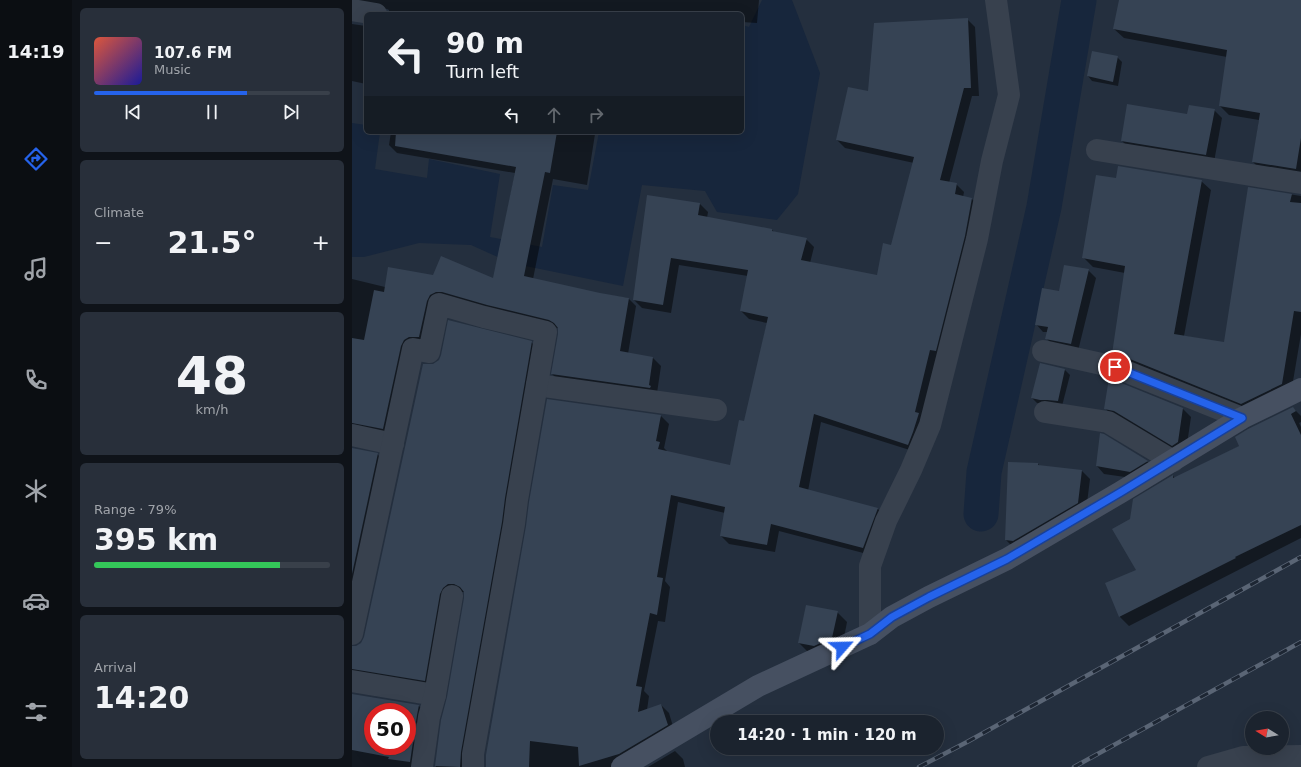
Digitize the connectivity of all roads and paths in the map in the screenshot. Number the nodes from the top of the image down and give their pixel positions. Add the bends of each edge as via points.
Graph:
1 (996, 0) edge
2 (352, 10) edge
3 (364, 12) edge
4 (1097, 150) dead end
5 (1301, 183) edge
6 (1043, 351) dead end
7 (537, 385) junction
8 (1301, 389) edge
9 (716, 410) dead end
10 (1045, 412) dead end
11 (1242, 418) junction
12 (352, 435) edge
13 (393, 444) junction
14 (1173, 461) junction
15 (452, 596) dead end
16 (352, 634) edge
17 (870, 634) junction
18 (352, 681) edge
19 (435, 695) junction
20 (1301, 756) edge
21 (422, 767) edge
22 (473, 767) edge
23 (622, 767) edge
24 (1208, 767) edge

1 - 17 street via 1009,95 992,161 977,239 930,426 886,521 870,566
2 - 3 street
4 - 5 street
6 - 11 street via 1115,367
7 - 9 street
7 - 13 street via 546,332 439,304 429,352 413,349
7 - 22 street via 473,754
8 - 11 main road
10 - 14 street via 1108,422
11 - 14 main road
12 - 13 street
13 - 16 street
14 - 17 main road via 1007,559 892,617
15 - 19 street
17 - 23 main road via 758,686
18 - 19 street
19 - 21 street
20 - 24 street via 1243,757

